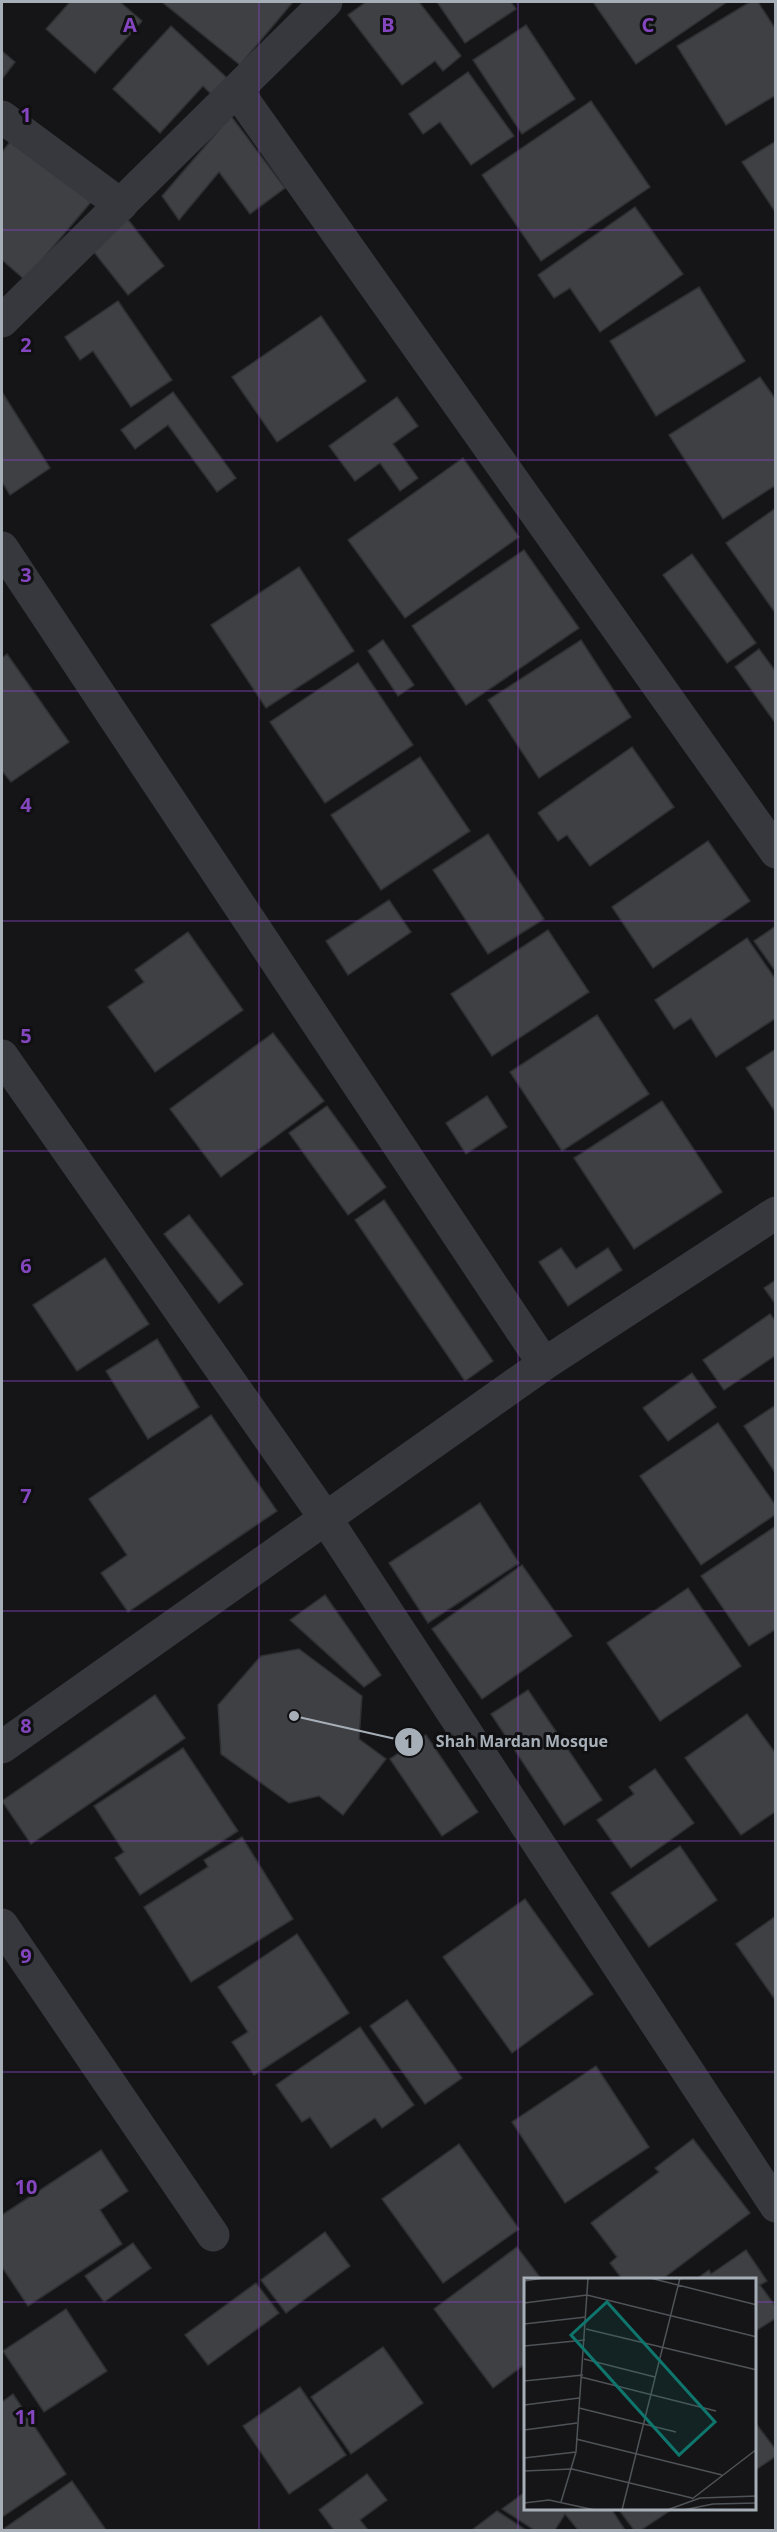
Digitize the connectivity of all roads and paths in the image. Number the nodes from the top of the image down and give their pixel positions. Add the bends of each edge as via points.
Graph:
1 (326, 2) edge
2 (237, 91) junction
3 (2, 117) edge
4 (121, 205) junction
5 (2, 321) edge
6 (2, 548) edge
7 (776, 852) edge
8 (2, 1056) edge
9 (776, 1213) edge
10 (543, 1364) junction
11 (326, 1519) junction
12 (2, 1747) edge
13 (2, 1925) edge
14 (776, 2205) edge
15 (213, 2235) dead end

1 - 2 street
2 - 4 street
2 - 7 street
3 - 4 street
4 - 5 street
6 - 10 street
8 - 11 street
9 - 10 street
10 - 11 street
11 - 12 street
11 - 14 street
13 - 15 street

